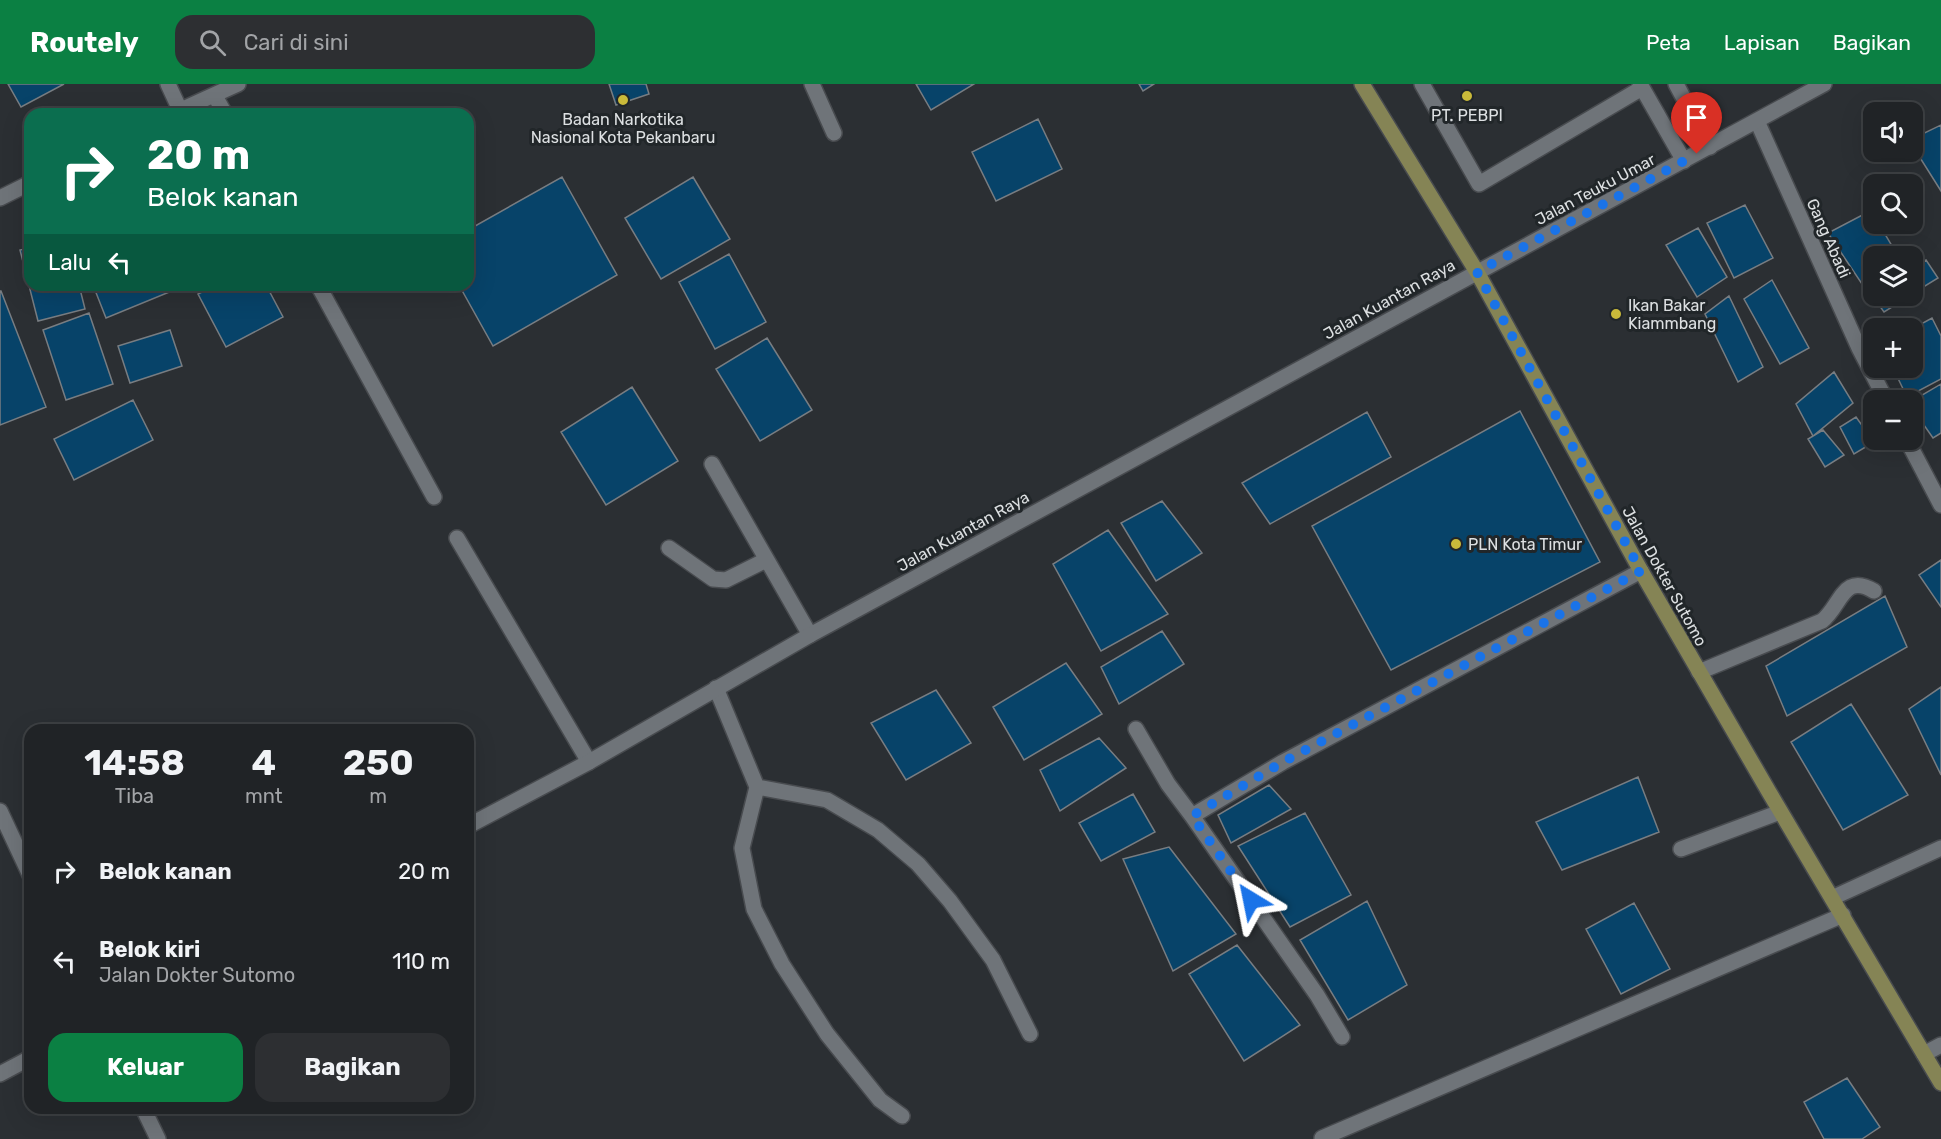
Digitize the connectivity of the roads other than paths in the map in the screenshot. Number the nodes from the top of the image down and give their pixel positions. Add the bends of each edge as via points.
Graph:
1 (168, 84) edge
2 (238, 84) edge
3 (812, 84) edge
4 (1362, 84) edge
5 (1422, 84) edge
6 (1676, 84) edge
7 (1824, 84) edge
8 (1641, 86) edge
9 (214, 96) junction
10 (175, 108) edge
11 (186, 108) edge
12 (221, 108) edge
13 (1758, 122) junction
14 (834, 132) dead end
15 (1710, 147) junction
16 (1684, 161) junction
17 (24, 186) edge
18 (0, 198) edge
19 (1477, 272) junction
20 (321, 291) edge
21 (1881, 390) edge
22 (1912, 450) edge
23 (712, 464) dead end
24 (434, 497) dead end
25 (1941, 505) edge
26 (457, 538) dead end
27 (669, 548) dead end
28 (766, 560) junction
29 (1641, 571) junction
30 (1874, 591) dead end
31 (810, 635) junction
32 (1699, 672) junction
33 (716, 688) junction
34 (1136, 729) dead end
35 (589, 762) junction
36 (757, 787) junction
37 (0, 811) edge
38 (1780, 812) junction
39 (1192, 816) junction
40 (474, 823) edge
41 (1941, 848) edge
42 (1681, 849) dead end
43 (24, 862) edge
44 (1832, 898) junction
45 (1843, 915) junction
46 (1030, 1034) dead end
47 (1342, 1037) dead end
48 (1941, 1045) edge
49 (1924, 1054) junction
50 (24, 1061) edge
51 (0, 1074) edge
52 (1941, 1083) edge
53 (146, 1114) edge
54 (902, 1116) dead end
55 (1322, 1138) edge
56 (158, 1139) edge

1 - 10 street
2 - 9 street
3 - 14 street
4 - 19 main road, Jalan Dokter Sutomo
5 - 8 street via 1479,184
6 - 15 street
7 - 13 street, Jalan Teuku Umar
8 - 16 street
9 - 11 street
9 - 12 street
13 - 15 street, Jalan Teuku Umar
13 - 21 street, Gang Abadi via 1858,348
15 - 16 street, Jalan Teuku Umar
16 - 19 street, Jalan Teuku Umar
17 - 18 street
19 - 29 main road, Jalan Dokter Sutomo
19 - 31 street, Jalan Kuantan Raya
20 - 24 street
22 - 25 street
23 - 28 street
26 - 35 street
27 - 28 street via 713,579 726,580
28 - 31 street
29 - 32 main road, Jalan Dokter Sutomo
29 - 39 street via 1283,762
30 - 32 street via 1855,585 1843,592 1822,621
31 - 33 street, Jalan Kuantan Raya
32 - 38 main road, Jalan Dokter Sutomo
33 - 35 street, Jalan Kuantan Raya
33 - 36 street
34 - 39 street
35 - 40 street, Jalan Kuantan Raya
36 - 46 street via 827,800 878,830 918,864 993,960
36 - 54 street via 742,848 754,909 782,964 827,1034 879,1100
37 - 43 street
38 - 42 street
38 - 44 main road, Jalan Dokter Sutomo
39 - 47 street
41 - 44 street
44 - 45 main road, Jalan Dokter Sutomo
45 - 49 main road, Jalan Dokter Sutomo
45 - 55 street
48 - 49 street
49 - 52 main road, Jalan Dokter Sutomo
50 - 51 street
53 - 56 street

